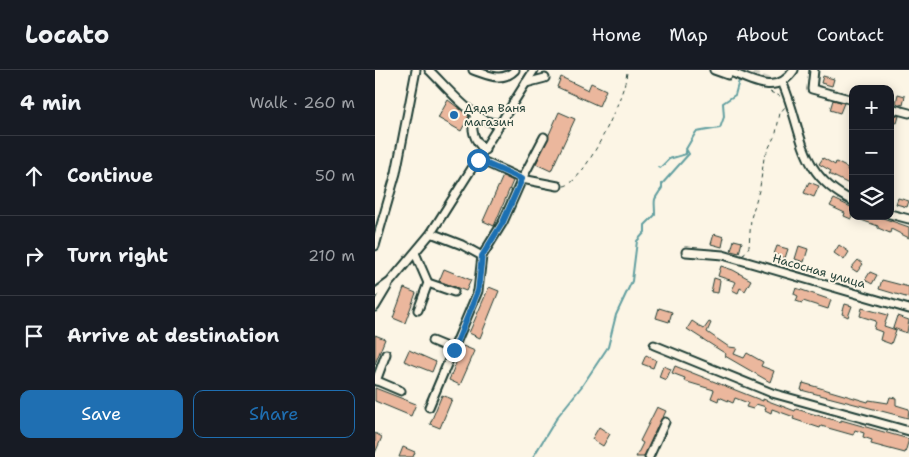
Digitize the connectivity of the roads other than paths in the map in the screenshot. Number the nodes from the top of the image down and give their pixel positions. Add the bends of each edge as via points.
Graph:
1 (416, 70) edge
2 (429, 70) edge
3 (473, 70) edge
4 (515, 70) edge
5 (534, 70) edge
6 (715, 70) edge
7 (725, 70) edge
8 (794, 70) edge
9 (814, 70) edge
10 (545, 78) dead end
11 (526, 83) junction
12 (783, 84) junction
13 (774, 86) junction
14 (849, 99) edge
15 (894, 109) edge
16 (909, 113) edge
17 (475, 114) junction
18 (501, 123) junction
19 (544, 137) dead end
20 (485, 150) junction
21 (478, 160) junction
22 (522, 179) junction
23 (558, 186) road end
24 (849, 199) edge
25 (894, 215) edge
26 (909, 219) edge
27 (431, 233) junction
28 (375, 246) edge
29 (686, 252) dead end
30 (415, 253) junction
31 (482, 256) junction
32 (389, 282) junction
33 (428, 283) junction
34 (454, 292) dead end
35 (375, 293) edge
36 (375, 307) edge
37 (909, 309) edge
38 (417, 310) dead end
39 (432, 341) dead end
40 (654, 345) dead end
41 (454, 350) junction
42 (386, 354) dead end
43 (375, 380) edge
44 (401, 391) dead end
45 (429, 407) dead end
46 (665, 422) dead end
47 (909, 431) edge
48 (649, 457) edge

1 - 28 street via 396,174
2 - 17 street
3 - 4 street via 501,78
5 - 11 street
6 - 13 street via 771,89
7 - 13 street
8 - 12 street
9 - 14 street via 812,89
10 - 11 street
11 - 18 street
12 - 13 street
12 - 24 street via 805,154 817,175 831,189
15 - 16 street
17 - 18 street via 489,123
17 - 20 street via 473,133
18 - 20 street
19 - 22 street
20 - 21 street
21 - 22 street
21 - 27 street
22 - 23 street
22 - 31 street via 503,222
25 - 26 street
27 - 30 street
27 - 31 street
29 - 37 street, Насосная улица via 723,255
30 - 32 street
30 - 33 street
31 - 41 street via 478,291
32 - 35 street
32 - 36 street
33 - 34 street
33 - 38 street
39 - 41 street
40 - 47 street via 772,394
41 - 45 street
42 - 43 street
43 - 44 street
46 - 48 street

